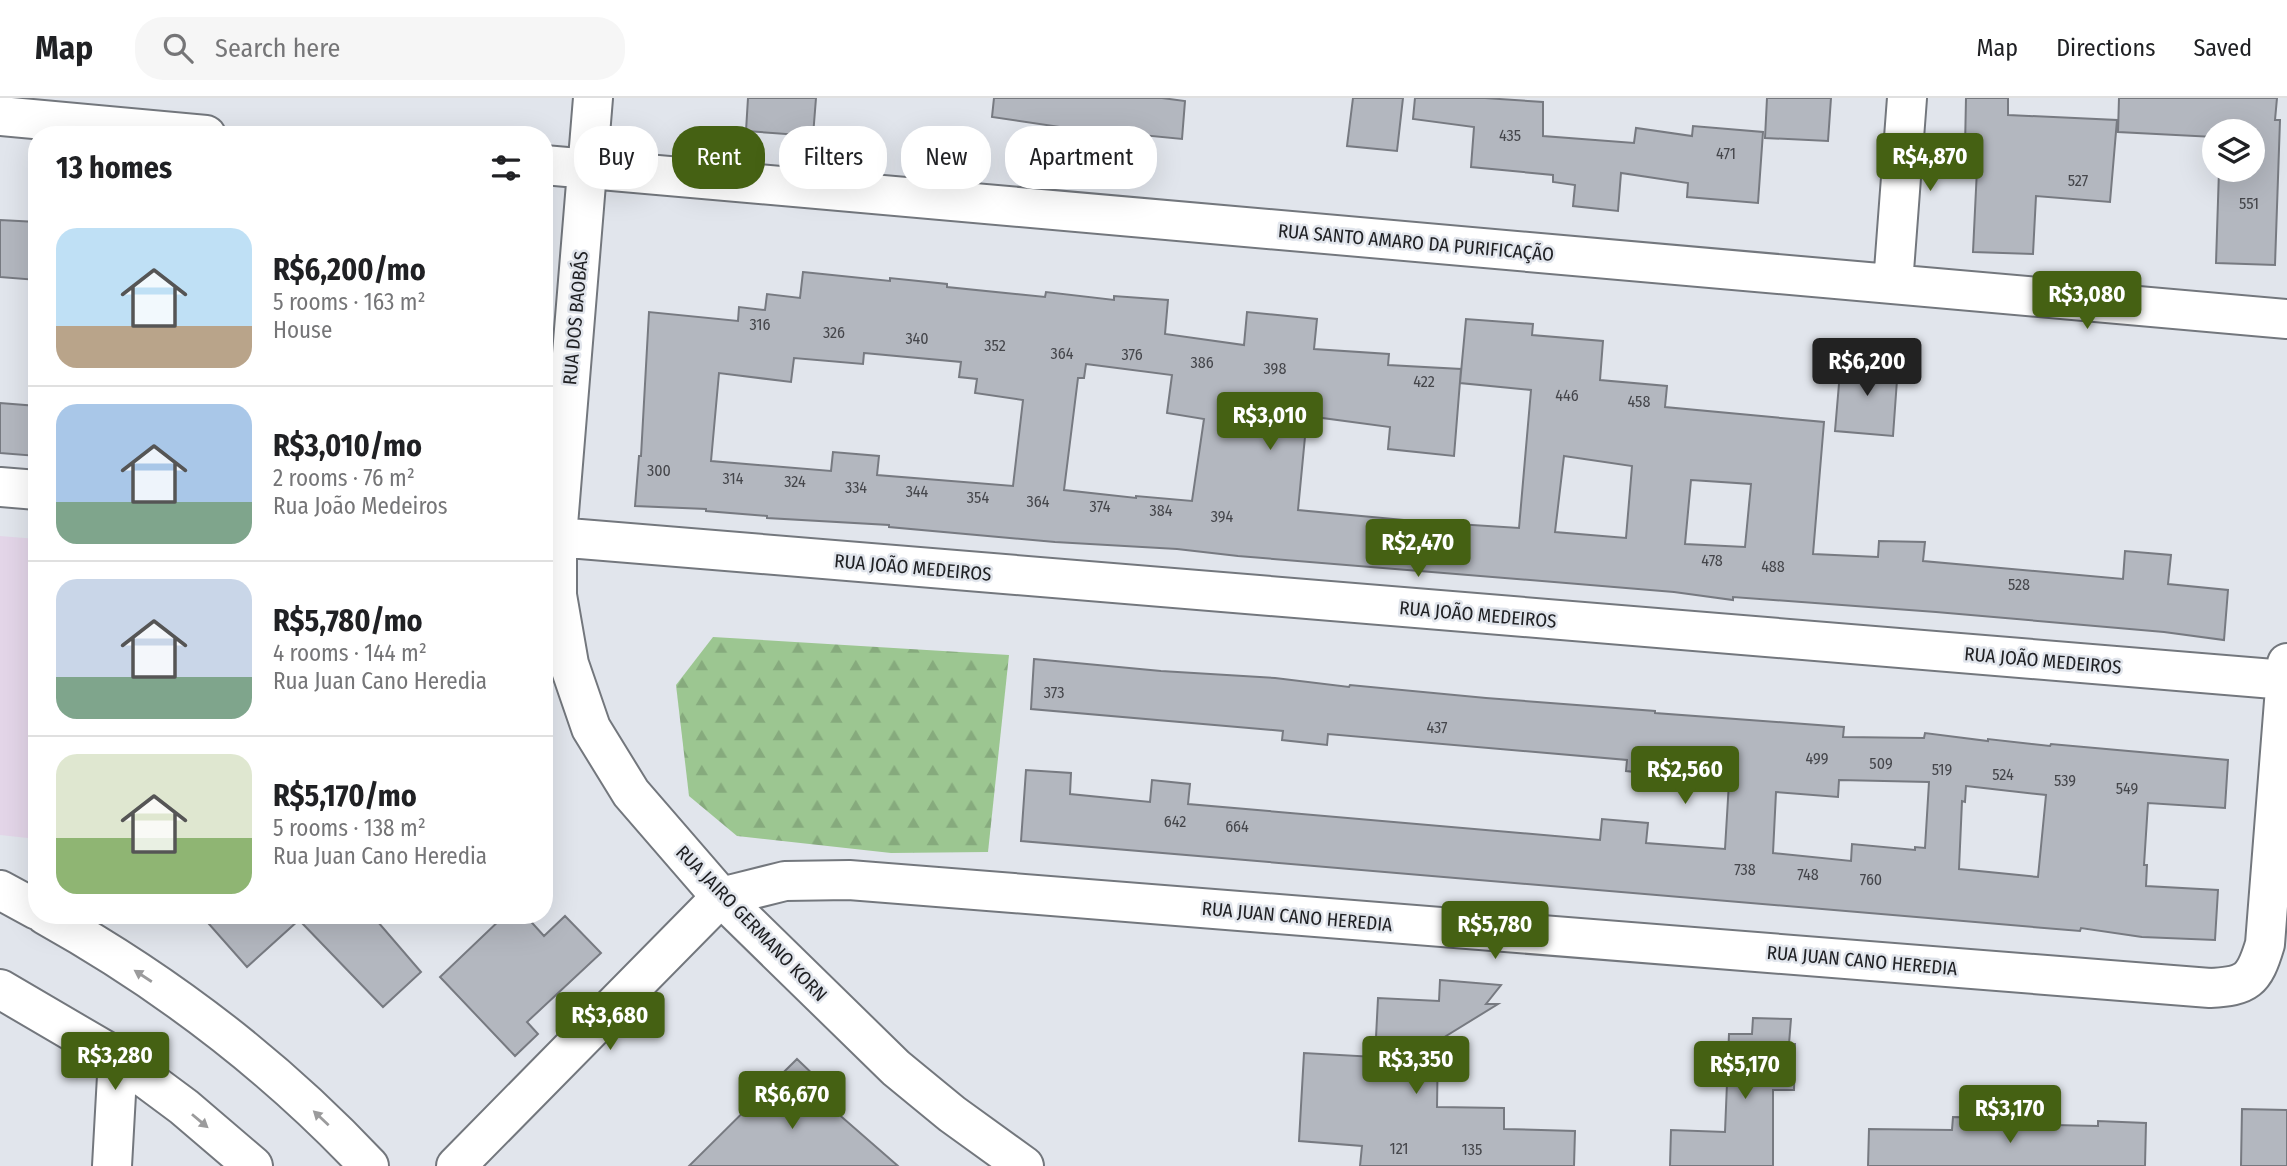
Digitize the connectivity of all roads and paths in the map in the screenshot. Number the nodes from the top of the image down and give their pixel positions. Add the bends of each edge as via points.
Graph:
1 (593, 98) edge
2 (1908, 98) edge
3 (160, 114) edge
4 (0, 116) edge
5 (186, 126) edge
6 (591, 126) edge
7 (553, 166) edge
8 (574, 167) edge
9 (658, 174) edge
10 (585, 189) edge
11 (1893, 284) junction
12 (2287, 318) edge
13 (0, 487) edge
14 (28, 489) edge
15 (553, 516) edge
16 (553, 537) edge
17 (553, 556) edge
18 (2286, 672) edge
19 (2282, 800) edge
20 (0, 890) edge
21 (721, 897) junction
22 (28, 906) edge
23 (61, 924) edge
24 (0, 989) edge
25 (118, 1058) junction
26 (112, 1166) edge
27 (253, 1166) edge
28 (369, 1166) edge
29 (456, 1166) edge
30 (1024, 1166) edge

1 - 6 street, RUA DOS BAOBÁS
2 - 11 street
3 - 4 street
3 - 5 street
7 - 8 street, RUA SANTO AMARO DA PURIFICAÇÃO
9 - 11 street, RUA SANTO AMARO DA PURIFICAÇÃO
10 - 15 street, RUA DOS BAOBÁS
11 - 12 street, RUA SANTO AMARO DA PURIFICAÇÃO
13 - 14 street
16 - 18 street, RUA JOÃO MEDEIROS
17 - 21 street, RUA JAIRO GERMANO KORN via 569,664 591,728 631,793
18 - 19 street
19 - 21 street, RUA JUAN CANO HEREDIA via 2260,961 2249,979 2210,988 849,880 785,881
20 - 22 street
21 - 29 street
21 - 30 street, RUA JAIRO GERMANO KORN via 896,1068
28 -> 23 street via 268,1069 186,1004
24 - 25 street
25 - 26 street
25 -> 27 street

